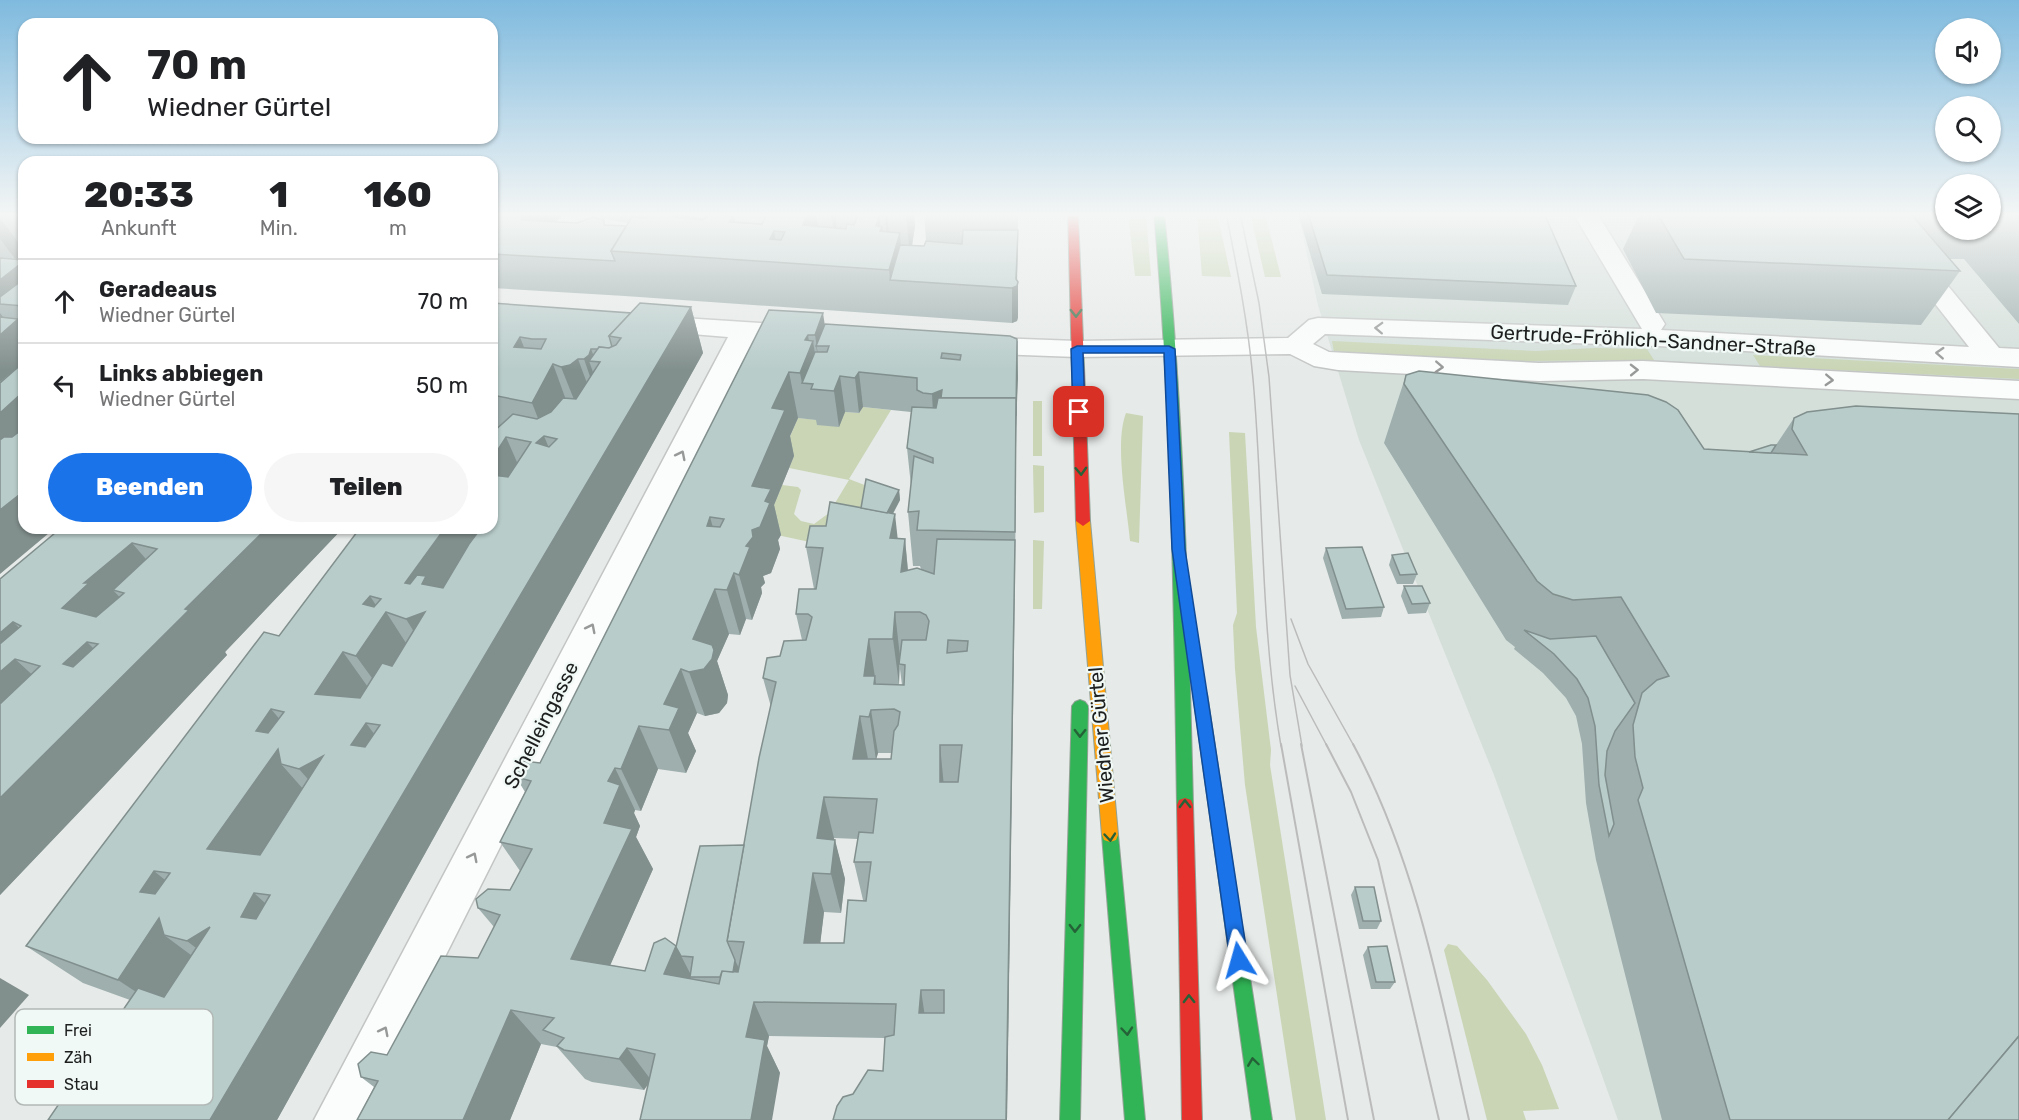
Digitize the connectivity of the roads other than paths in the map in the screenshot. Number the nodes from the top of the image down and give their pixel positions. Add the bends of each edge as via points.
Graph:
1 (1075, 265) edge
2 (1165, 265) edge
3 (1617, 265) edge
4 (1918, 265) edge
5 (630, 322) edge
6 (1652, 324) dead end
7 (745, 331) junction
8 (828, 336) edge
9 (947, 344) edge
10 (1295, 346) junction
11 (1077, 349) junction
12 (1169, 349) junction
13 (1990, 356) junction
14 (2019, 358) edge
15 (2019, 390) edge
16 (1084, 548) junction
17 (1179, 549) junction
18 (1081, 667) dead end
19 (1081, 691) dead end
20 (338, 1120) edge
21 (1070, 1120) edge
22 (1135, 1120) edge
23 (1192, 1120) edge
24 (1262, 1120) edge

1 -> 11 main road, Wiedner Gürtel
2 - 12 main road
3 - 6 street
4 - 13 street
5 - 7 street
7 - 8 street
20 -> 7 street, Schelleingasse
9 - 11 street
10 - 12 street, Gertrude-Fröhlich-Sandner-Straße
13 -> 10 street, Gertrude-Fröhlich-Sandner-Straße via 1658,338 1318,326
10 -> 15 street, Gertrude-Fröhlich-Sandner-Straße via 1324,360 1338,361 1539,372 1642,370
11 - 12 street
11 -> 16 main road, Wiedner Gürtel
12 - 17 main road
13 - 14 street, Gertrude-Fröhlich-Sandner-Straße
16 - 18 main road
16 -> 22 main road, Wiedner Gürtel
23 -> 17 main road
24 -> 17 main road
19 -> 21 main road

